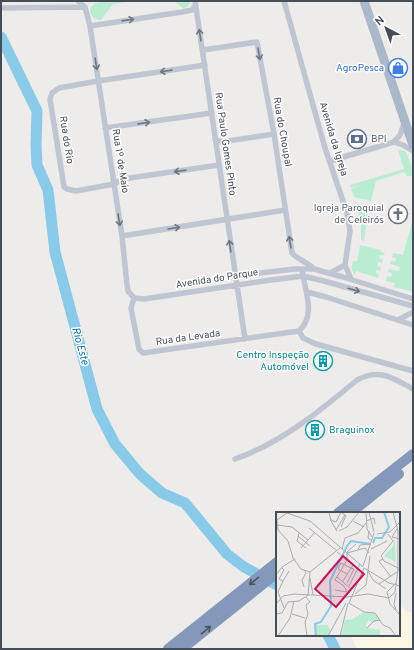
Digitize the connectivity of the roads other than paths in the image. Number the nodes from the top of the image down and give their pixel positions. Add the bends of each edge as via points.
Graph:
1 (78, 1) edge
2 (284, 1) edge
3 (364, 1) edge
4 (195, 3) edge
5 (84, 7) junction
6 (1, 8) edge
7 (90, 26) junction
8 (203, 50) junction
9 (205, 65) junction
10 (98, 81) junction
11 (212, 113) junction
12 (405, 121) junction
13 (105, 128) junction
14 (274, 134) junction
15 (215, 139) junction
16 (394, 142) junction
17 (413, 145) edge
18 (413, 152) edge
19 (330, 161) junction
20 (219, 165) junction
21 (114, 184) junction
22 (285, 210) junction
23 (226, 220) junction
24 (122, 236) junction
25 (345, 265) junction
26 (302, 269) junction
27 (314, 269) junction
28 (330, 273) junction
29 (235, 276) junction
30 (303, 276) junction
31 (343, 277) junction
32 (351, 279) junction
33 (236, 285) junction
34 (341, 286) junction
35 (307, 292) junction
36 (134, 298) junction
37 (413, 299) edge
38 (413, 306) edge
39 (413, 312) edge
40 (398, 320) junction
41 (413, 325) edge
42 (299, 331) junction
43 (245, 338) junction
44 (413, 371) edge
45 (413, 389) edge
46 (413, 454) edge
47 (235, 459) dead end
48 (413, 462) edge
49 (339, 512) edge
50 (352, 512) edge
51 (276, 563) edge
52 (276, 574) edge
53 (233, 603) junction
54 (168, 649) edge
55 (182, 649) edge

1 - 5 street
2 - 19 street, Avenida da Igreja
3 - 12 main road
7 -> 4 street via 192,10
8 -> 4 street, Rua Paulo Gomes Pinto
5 - 6 street
5 - 7 street, Rua 1º de Maio
7 -> 10 street, Rua 1º de Maio
8 - 9 street, Rua Paulo Gomes Pinto
8 -> 14 street, Rua do Choupal via 257,42
9 -> 10 street
9 - 11 street, Rua Paulo Gomes Pinto
10 - 13 street, Rua 1º de Maio
10 - 21 street, Rua do Rio via 58,88 50,99 64,187 76,191
13 -> 11 street
11 - 15 street, Rua Paulo Gomes Pinto
12 - 16 street via 400,135
12 - 17 main road
13 - 21 street, Rua 1º de Maio
14 - 15 street via 221,142
14 - 22 street, Rua do Choupal
15 - 20 street, Rua Paulo Gomes Pinto
16 - 18 street
16 - 19 street
19 - 25 street, Avenida da Igreja via 347,213 350,231
20 -> 21 street via 122,179
20 - 23 street, Rua Paulo Gomes Pinto
21 -> 24 street, Rua 1º de Maio
22 - 23 street
27 -> 22 street, Rua do Choupal via 292,253
24 -> 23 street
29 -> 23 street, Rua Paulo Gomes Pinto
24 - 36 street, Rua 1º de Maio via 126,285
25 - 28 street
25 - 32 street
26 - 27 street, Avenida do Parque
26 - 29 street, Avenida do Parque
26 - 30 street
27 - 28 street, Avenida do Parque
28 - 31 street, Avenida do Parque
29 - 33 street, Rua Paulo Gomes Pinto
30 - 33 street, Avenida do Parque
30 - 34 street, Avenida do Parque
30 - 35 street
31 - 32 street, Avenida do Parque
31 - 34 street
32 - 37 street, Avenida do Parque
33 - 36 street, Avenida do Parque via 144,299
33 - 43 street
34 -> 38 street, Avenida do Parque
35 - 40 street
35 - 42 street via 308,320
36 - 43 street, Rua da Levada via 132,308 139,350 143,353
39 - 40 street
40 - 41 street
42 - 43 street, Rua da Levada
42 - 44 street via 303,338 316,344
45 - 47 street via 398,379 380,374 364,376 315,415 253,453
46 - 49 highway
48 - 50 highway
51 -> 53 highway
52 - 53 highway
53 - 54 highway
55 -> 53 highway

